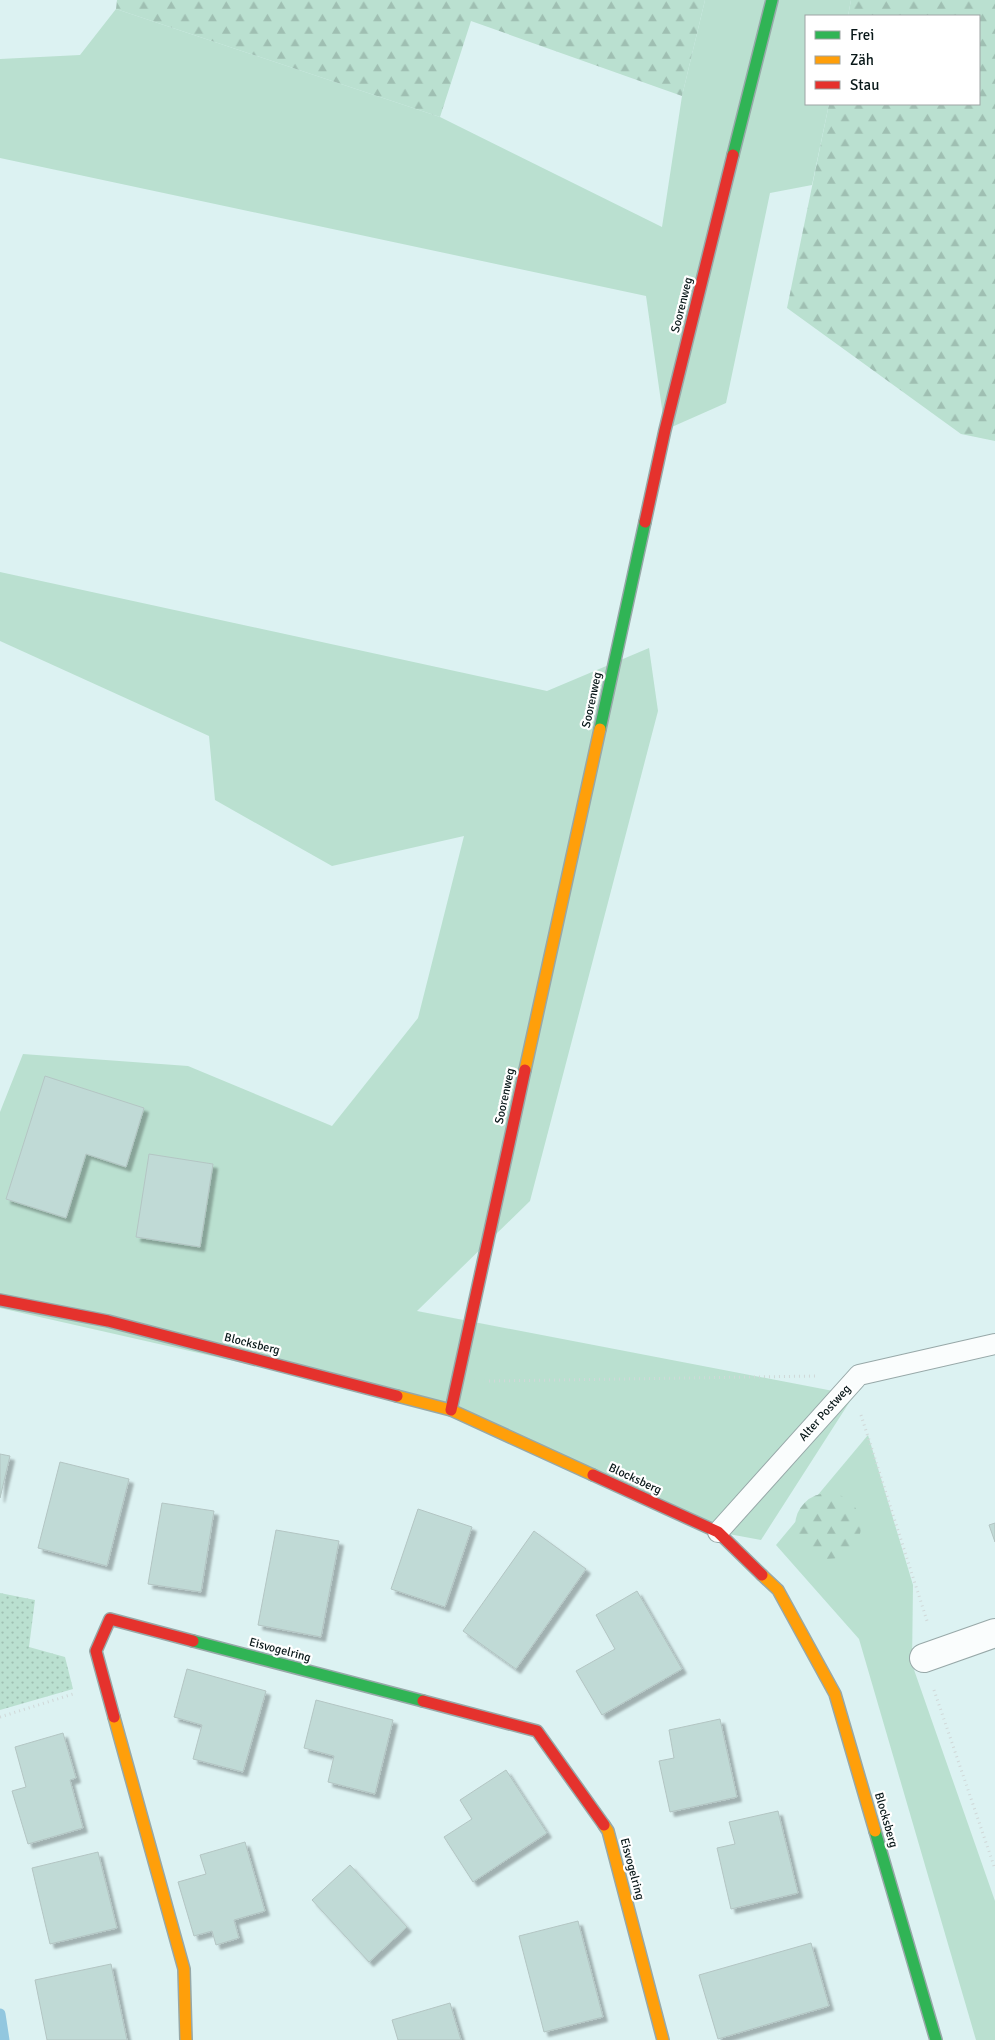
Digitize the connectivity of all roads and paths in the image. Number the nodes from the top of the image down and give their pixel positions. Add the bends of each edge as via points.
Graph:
1 (772, 0) edge
2 (0, 1300) edge
3 (995, 1344) edge
4 (860, 1375) junction
5 (456, 1382) junction
6 (451, 1410) junction
7 (718, 1532) junction
8 (995, 1633) edge
9 (924, 1658) dead end
10 (104, 1685) junction
11 (0, 1717) edge
12 (186, 2040) edge
13 (663, 2040) edge
14 (936, 2040) edge

1 - 5 street, Soorenweg via 665,430
2 - 6 street, Blocksberg via 108,1322
3 - 4 lane, Alter Postweg
4 - 5 path
4 - 7 lane, Alter Postweg
5 - 6 street, Soorenweg
6 - 7 street, Blocksberg
7 - 14 street, Blocksberg via 778,1590 836,1694
8 - 9 street
10 - 11 path
10 - 12 street, Eisvogelring via 184,1969
10 - 13 street, Eisvogelring via 96,1651 110,1619 537,1731 608,1831

